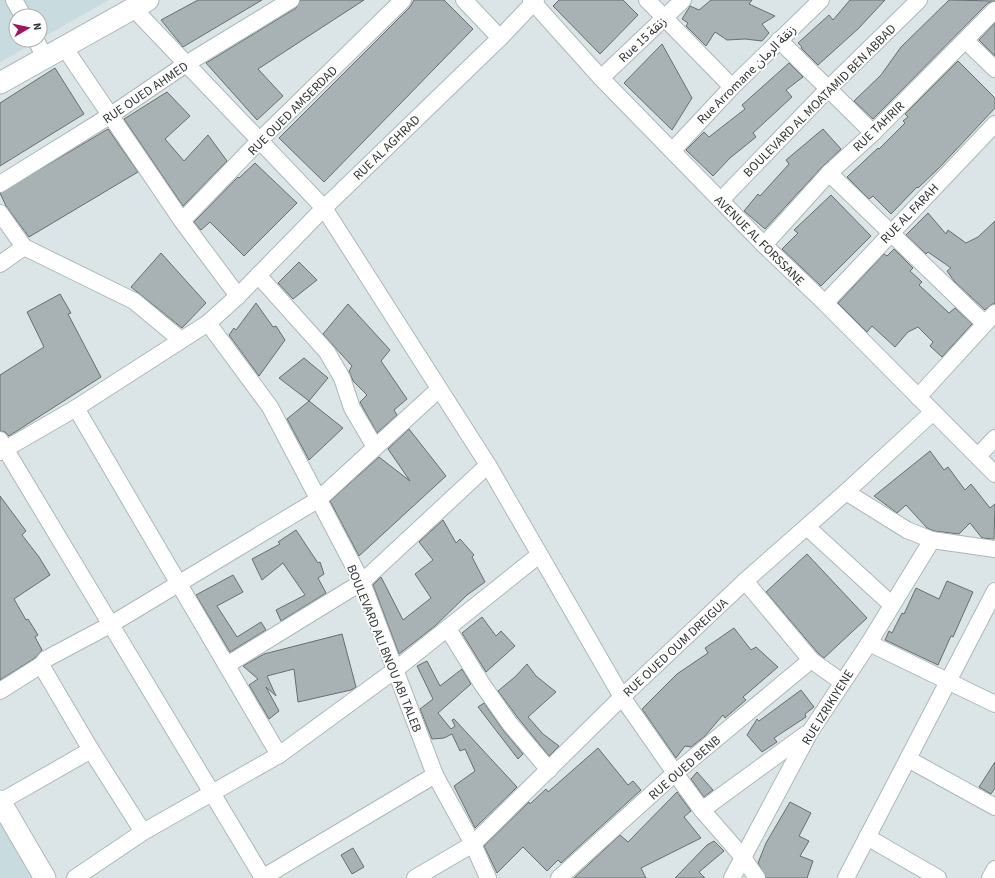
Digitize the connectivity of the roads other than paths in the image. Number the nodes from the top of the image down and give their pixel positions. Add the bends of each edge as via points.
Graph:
1 (291, 0) edge
2 (403, 0) edge
3 (464, 0) edge
4 (647, 0) edge
5 (683, 0) edge
6 (821, 0) edge
7 (919, 0) edge
8 (533, 1) edge
9 (141, 5) edge
10 (995, 10) edge
11 (665, 18) junction
12 (500, 38) junction
13 (779, 40) junction
14 (966, 40) junction
15 (64, 47) junction
16 (40, 49) edge
17 (186, 64) junction
18 (995, 69) edge
19 (601, 78) junction
20 (0, 83) edge
21 (732, 87) junction
22 (828, 89) junction
23 (111, 115) junction
24 (995, 124) edge
25 (873, 133) junction
26 (259, 141) junction
27 (673, 150) junction
28 (829, 173) junction
29 (0, 184) edge
30 (721, 200) junction
31 (324, 208) junction
32 (0, 213) edge
33 (182, 221) junction
34 (890, 232) junction
35 (764, 245) junction
36 (24, 247) junction
37 (0, 264) edge
38 (258, 275) junction
39 (238, 296) junction
40 (825, 303) junction
41 (989, 318) edge
42 (208, 323) junction
43 (181, 340) junction
44 (439, 389) junction
45 (918, 397) junction
46 (76, 408) junction
47 (933, 412) junction
48 (995, 438) edge
49 (2, 447) edge
50 (376, 447) junction
51 (978, 456) junction
52 (488, 465) junction
53 (995, 474) edge
54 (846, 492) junction
55 (319, 499) junction
56 (807, 526) junction
57 (932, 540) junction
58 (995, 549) edge
59 (539, 555) junction
60 (745, 581) junction
61 (362, 582) junction
62 (178, 583) junction
63 (993, 597) edge
64 (892, 605) junction
65 (110, 625) junction
66 (448, 629) junction
67 (869, 643) junction
68 (811, 660) junction
69 (41, 665) junction
70 (227, 665) junction
71 (395, 670) junction
72 (950, 681) junction
73 (842, 682) junction
74 (0, 691) edge
75 (622, 697) junction
76 (995, 704) edge
77 (810, 732) junction
78 (91, 750) junction
79 (279, 755) junction
80 (908, 759) junction
81 (549, 770) junction
82 (675, 773) junction
83 (435, 775) junction
84 (214, 794) junction
85 (0, 801) edge
86 (995, 807) edge
87 (702, 810) junction
88 (143, 832) junction
89 (867, 837) junction
90 (473, 844) junction
91 (742, 856) junction
92 (995, 869) edge
93 (45, 878) edge
94 (75, 878) edge
95 (263, 878) edge
96 (415, 878) edge
97 (488, 878) edge
98 (559, 878) edge
99 (732, 878) edge
100 (757, 878) edge
101 (846, 878) edge
102 (938, 878) edge
103 (990, 878) edge

1 - 17 street, RUE OUED AHMED
2 - 26 street, RUE OUED AMSERDAD
3 - 12 street
4 - 11 street
5 - 11 street, Rue 15 زنقة
6 - 13 street, Rue Arromane زنقة الرمان
7 - 22 street, BOULEVARD AL MOATAMID BEN ABBAD
8 - 12 street, RUE AL AGHRAD
8 - 19 street, AVENUE AL FORSSANE
9 - 15 street
9 - 17 street
10 - 14 street, RUE TAHRIR
11 - 19 street, Rue 15 زنقة
11 - 21 street
12 - 31 street, RUE AL AGHRAD
13 - 21 street, Rue Arromane زنقة الرمان
13 - 22 street
14 - 18 street
14 - 25 street, RUE TAHRIR
15 - 16 street
15 - 23 street
16 - 20 street
17 - 23 street, RUE OUED AHMED
17 - 26 street
19 - 27 street, AVENUE AL FORSSANE
21 - 27 street, Rue Arromane زنقة الرمان
22 - 25 street
22 - 30 street, BOULEVARD AL MOATAMID BEN ABBAD
23 - 29 street, RUE OUED AHMED
23 - 33 street
24 - 34 street, RUE AL FARAH
25 - 28 street, RUE TAHRIR
26 - 31 street
26 - 33 street, RUE OUED AMSERDAD
27 - 30 street, AVENUE AL FORSSANE
28 - 34 street
28 - 35 street, RUE TAHRIR
30 - 35 street, AVENUE AL FORSSANE
31 - 38 street, RUE AL AGHRAD
31 - 44 street
32 - 36 street
33 - 39 street
34 - 40 street, RUE AL FARAH
34 - 41 street
35 - 40 street, AVENUE AL FORSSANE
36 - 37 street
36 - 43 street via 134,301
38 - 39 street, RUE AL AGHRAD
38 - 50 street via 327,352 342,378 352,408
39 - 42 street, RUE AL AGHRAD
40 - 45 street, AVENUE AL FORSSANE
41 - 45 street
42 - 43 street, RUE AL AGHRAD
42 - 55 street, BOULEVARD ALI BNOU ABI TALEB via 270,407
43 - 46 street, RUE AL AGHRAD
44 - 50 street
44 - 52 street
45 - 47 street, AVENUE AL FORSSANE
46 - 49 street, RUE AL AGHRAD
46 - 62 street
47 - 51 street, AVENUE AL FORSSANE
47 - 54 street, RUE OUED OUM DREIGUA
48 - 51 street
49 - 65 street
50 - 55 street
51 - 53 street, AVENUE AL FORSSANE
52 - 59 street
52 - 61 street
54 - 56 street, RUE OUED OUM DREIGUA
54 - 57 street via 906,530
55 - 61 street, BOULEVARD ALI BNOU ABI TALEB
55 - 62 street
56 - 60 street, RUE OUED OUM DREIGUA
56 - 64 street
57 - 58 street
57 - 64 street, RUE IZRIKIYENE
59 - 66 street
59 - 75 street
60 - 68 street
60 - 75 street, RUE OUED OUM DREIGUA
61 - 70 street
61 - 71 street, BOULEVARD ALI BNOU ABI TALEB
62 - 65 street
62 - 70 street
63 - 72 street
64 - 67 street, RUE IZRIKIYENE
65 - 69 street via 46,659
65 - 84 street
66 - 71 street
66 - 81 street via 507,720
67 - 72 street
67 - 73 street, RUE IZRIKIYENE
68 - 73 street
68 - 82 street, RUE OUED BENB
69 - 74 street
69 - 78 street
70 - 79 street
71 - 79 street
71 - 83 street, BOULEVARD ALI BNOU ABI TALEB
72 - 76 street
72 - 80 street
73 - 77 street, RUE IZRIKIYENE
75 - 81 street, RUE OUED OUM DREIGUA
75 - 82 street
77 - 87 street
77 - 91 street, RUE IZRIKIYENE
78 - 85 street
78 - 88 street
79 - 84 street
80 - 86 street
80 - 89 street
81 - 90 street, RUE OUED OUM DREIGUA
82 - 87 street
82 - 98 street, RUE OUED BENB
83 - 90 street, BOULEVARD ALI BNOU ABI TALEB
83 - 95 street
84 - 88 street
84 - 95 street
85 - 93 street
87 - 91 street
88 - 94 street
89 - 101 street
89 - 102 street
90 - 96 street, RUE OUED OUM DREIGUA
90 - 97 street, BOULEVARD ALI BNOU ABI TALEB
91 - 99 street, RUE IZRIKIYENE
91 - 100 street
92 - 103 street

